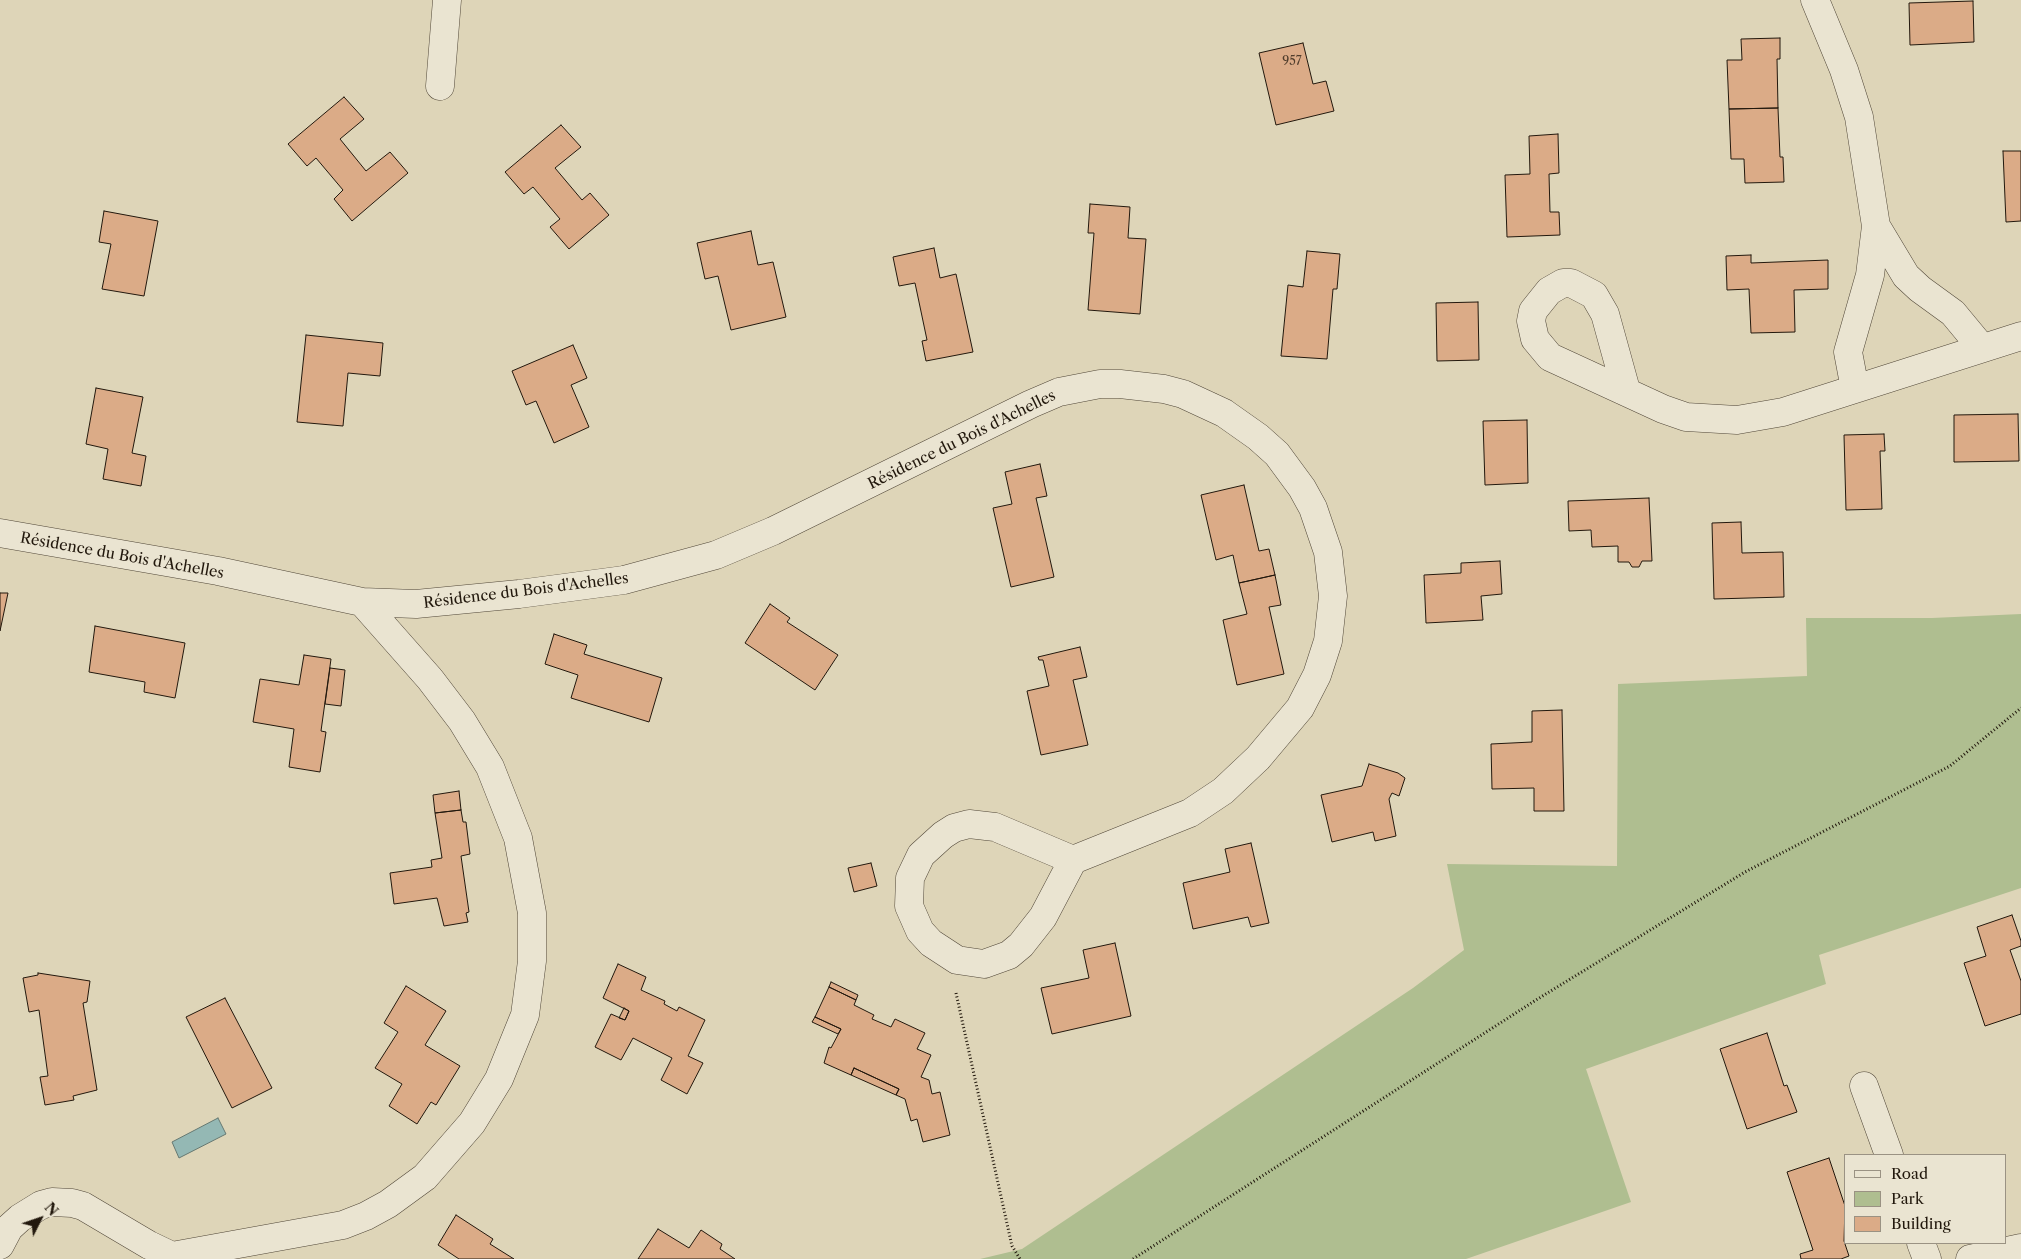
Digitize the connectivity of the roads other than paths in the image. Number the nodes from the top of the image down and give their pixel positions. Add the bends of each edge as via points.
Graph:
1 (447, 0) edge
2 (1814, 0) edge
3 (440, 86) dead end
4 (1876, 226) junction
5 (2021, 336) edge
6 (1982, 348) junction
7 (1855, 389) junction
8 (1626, 390) dead end
9 (0, 533) edge
10 (362, 602) junction
11 (1073, 860) junction
12 (1864, 1086) dead end
13 (1889, 1154) edge
14 (1921, 1244) edge
15 (0, 1245) edge
16 (2021, 1248) edge
17 (170, 1257) edge
18 (1927, 1259) edge
19 (1970, 1259) edge

1 - 3 street
2 - 4 street via 1844,70 1859,117
4 - 6 street via 1906,276 1953,313
4 - 7 street via 1870,275 1848,352
5 - 6 street
6 - 7 street
7 - 8 street via 1783,412 1737,420 1686,417
9 - 10 street, Résidence du Bois d'Achelles via 218,572
10 - 11 street, Résidence du Bois d'Achelles via 416,604 485,598 616,581 665,570 773,531 1059,392 1100,384 1120,384 1183,394 1224,413 1258,437 1281,459 1302,488 1321,528 1329,559 1333,596 1328,641 1318,675 1289,724 1223,791 1176,820
10 - 17 street via 447,700 478,744 501,791 518,838 532,913 532,962 524,1015 511,1054 485,1104 442,1160 408,1192 343,1225
11 - 11 street via 1044,917 1021,945 996,961 984,964 957,960 930,943 920,932 909,906 910,878 921,855 954,828 969,824 995,827
12 - 13 street
14 - 18 street
15 - 17 street via 9,1228 31,1210 52,1202 63,1202 84,1206
16 - 19 street

